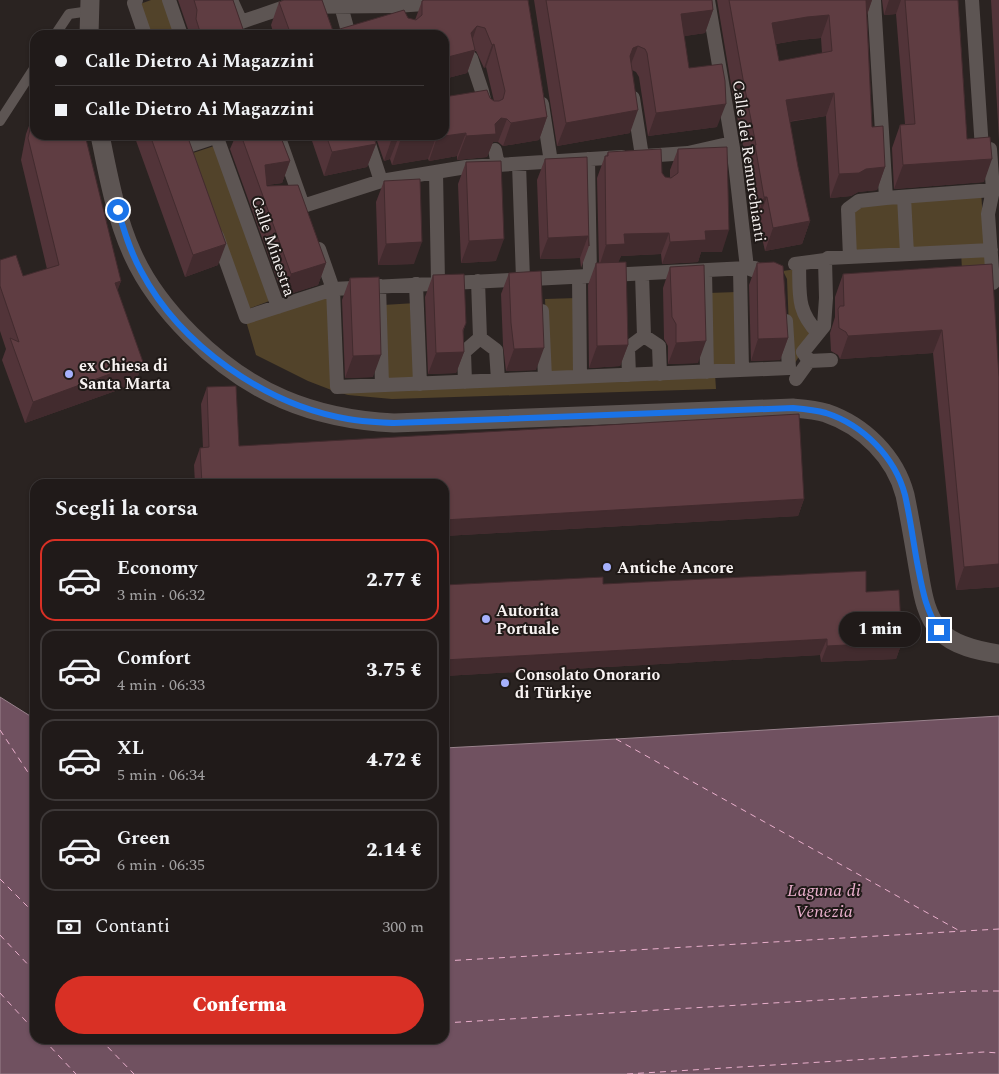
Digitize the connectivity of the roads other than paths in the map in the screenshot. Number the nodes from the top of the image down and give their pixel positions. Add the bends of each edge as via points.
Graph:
1 (169, 0) edge
2 (230, 0) edge
3 (708, 0) edge
4 (874, 0) edge
5 (972, 0) edge
6 (138, 1) edge
7 (452, 2) edge
8 (396, 3) edge
9 (280, 4) edge
10 (90, 6) edge
11 (323, 6) junction
12 (341, 6) junction
13 (400, 20) edge
14 (328, 21) edge
15 (243, 28) edge
16 (58, 30) edge
17 (89, 30) edge
18 (144, 30) edge
19 (179, 30) edge
20 (348, 30) edge
21 (471, 58) edge
22 (30, 75) edge
23 (632, 88) edge
24 (540, 95) edge
25 (488, 116) edge
26 (0, 120) edge
27 (101, 140) edge
28 (205, 140) edge
29 (219, 140) edge
30 (280, 140) edge
31 (368, 140) edge
32 (732, 143) junction
33 (185, 146) edge
34 (495, 150) edge
35 (642, 156) junction
36 (588, 159) junction
37 (551, 162) junction
38 (519, 164) junction
39 (498, 165) junction
40 (436, 172) junction
41 (381, 181) junction
42 (993, 190) junction
43 (904, 197) junction
44 (886, 198) junction
45 (211, 219) edge
46 (313, 234) edge
47 (991, 250) junction
48 (907, 254) junction
49 (850, 257) junction
50 (826, 260) junction
51 (776, 266) edge
52 (743, 269) junction
53 (705, 272) junction
54 (642, 274) junction
55 (584, 276) junction
56 (541, 278) junction
57 (523, 279) junction
58 (478, 281) junction
59 (782, 281) edge
60 (438, 282) junction
61 (416, 284) junction
62 (379, 286) junction
63 (333, 289) junction
64 (993, 295) edge
65 (278, 307) junction
66 (785, 310) edge
67 (818, 333) junction
68 (644, 336) junction
69 (480, 338) junction
70 (831, 360) dead end
71 (809, 361) junction
72 (742, 370) junction
73 (707, 372) junction
74 (660, 374) junction
75 (629, 375) junction
76 (580, 377) junction
77 (545, 378) junction
78 (796, 379) dead end
79 (498, 380) junction
80 (465, 382) junction
81 (420, 384) junction
82 (382, 385) junction
83 (999, 654) edge

1 - 19 street
2 - 15 street
3 - 32 street, Calle dei Remurchianti
4 - 44 street
5 - 42 street via 982,148 990,149
6 - 18 street
7 - 8 street
8 - 12 street
8 - 13 street
9 - 11 street
9 - 15 street
10 - 16 lane via 69,14
10 - 17 street
11 - 12 street
11 - 14 street
12 - 20 street
21 - 25 street via 477,93
22 - 26 lane
23 - 35 street
24 - 37 street
27 - 83 street via 125,237 151,288 174,318 204,348 260,388 325,414 394,423 793,408 826,413 863,433 891,464 904,494 922,590 939,630 958,643
28 - 33 street, Calle Minestra
29 - 65 street, Calle Minestra
30 - 41 street via 305,211
31 - 41 street
32 - 35 street via 661,159
32 - 52 street, Calle dei Remurchianti
34 - 39 street
35 - 36 street
36 - 37 street
36 - 55 street
37 - 38 street
38 - 39 street
38 - 57 street
39 - 40 street
40 - 41 street
40 - 60 street
42 - 43 street
42 - 47 street via 988,214
43 - 44 street
43 - 48 street
44 - 49 street via 859,201 848,209
45 - 65 street, Calle Minestra via 246,317
46 - 63 street
47 - 48 street
47 - 64 street
48 - 49 street
49 - 50 street
50 - 67 street via 826,312 824,326
50 - 67 street via 797,264 800,307
51 - 52 street
52 - 53 street
52 - 59 street
52 - 72 street, Calle dei Remurchianti
53 - 54 street
53 - 73 street
54 - 55 street
54 - 68 street
55 - 56 street
55 - 76 street
56 - 57 street
56 - 77 street
57 - 58 street
58 - 60 street
58 - 69 street
60 - 61 street
61 - 62 street
61 - 81 street
62 - 63 street
62 - 82 street
63 - 65 street
63 - 82 street via 337,387
66 - 72 street via 789,368
67 - 71 street via 803,352
68 - 74 street via 659,346
68 - 75 street via 628,348
69 - 79 street via 496,350
69 - 80 street via 464,352
70 - 71 street
71 - 78 street
72 - 73 street
73 - 74 street
74 - 75 street
75 - 76 street
76 - 77 street
77 - 79 street
79 - 80 street
80 - 81 street
81 - 82 street

